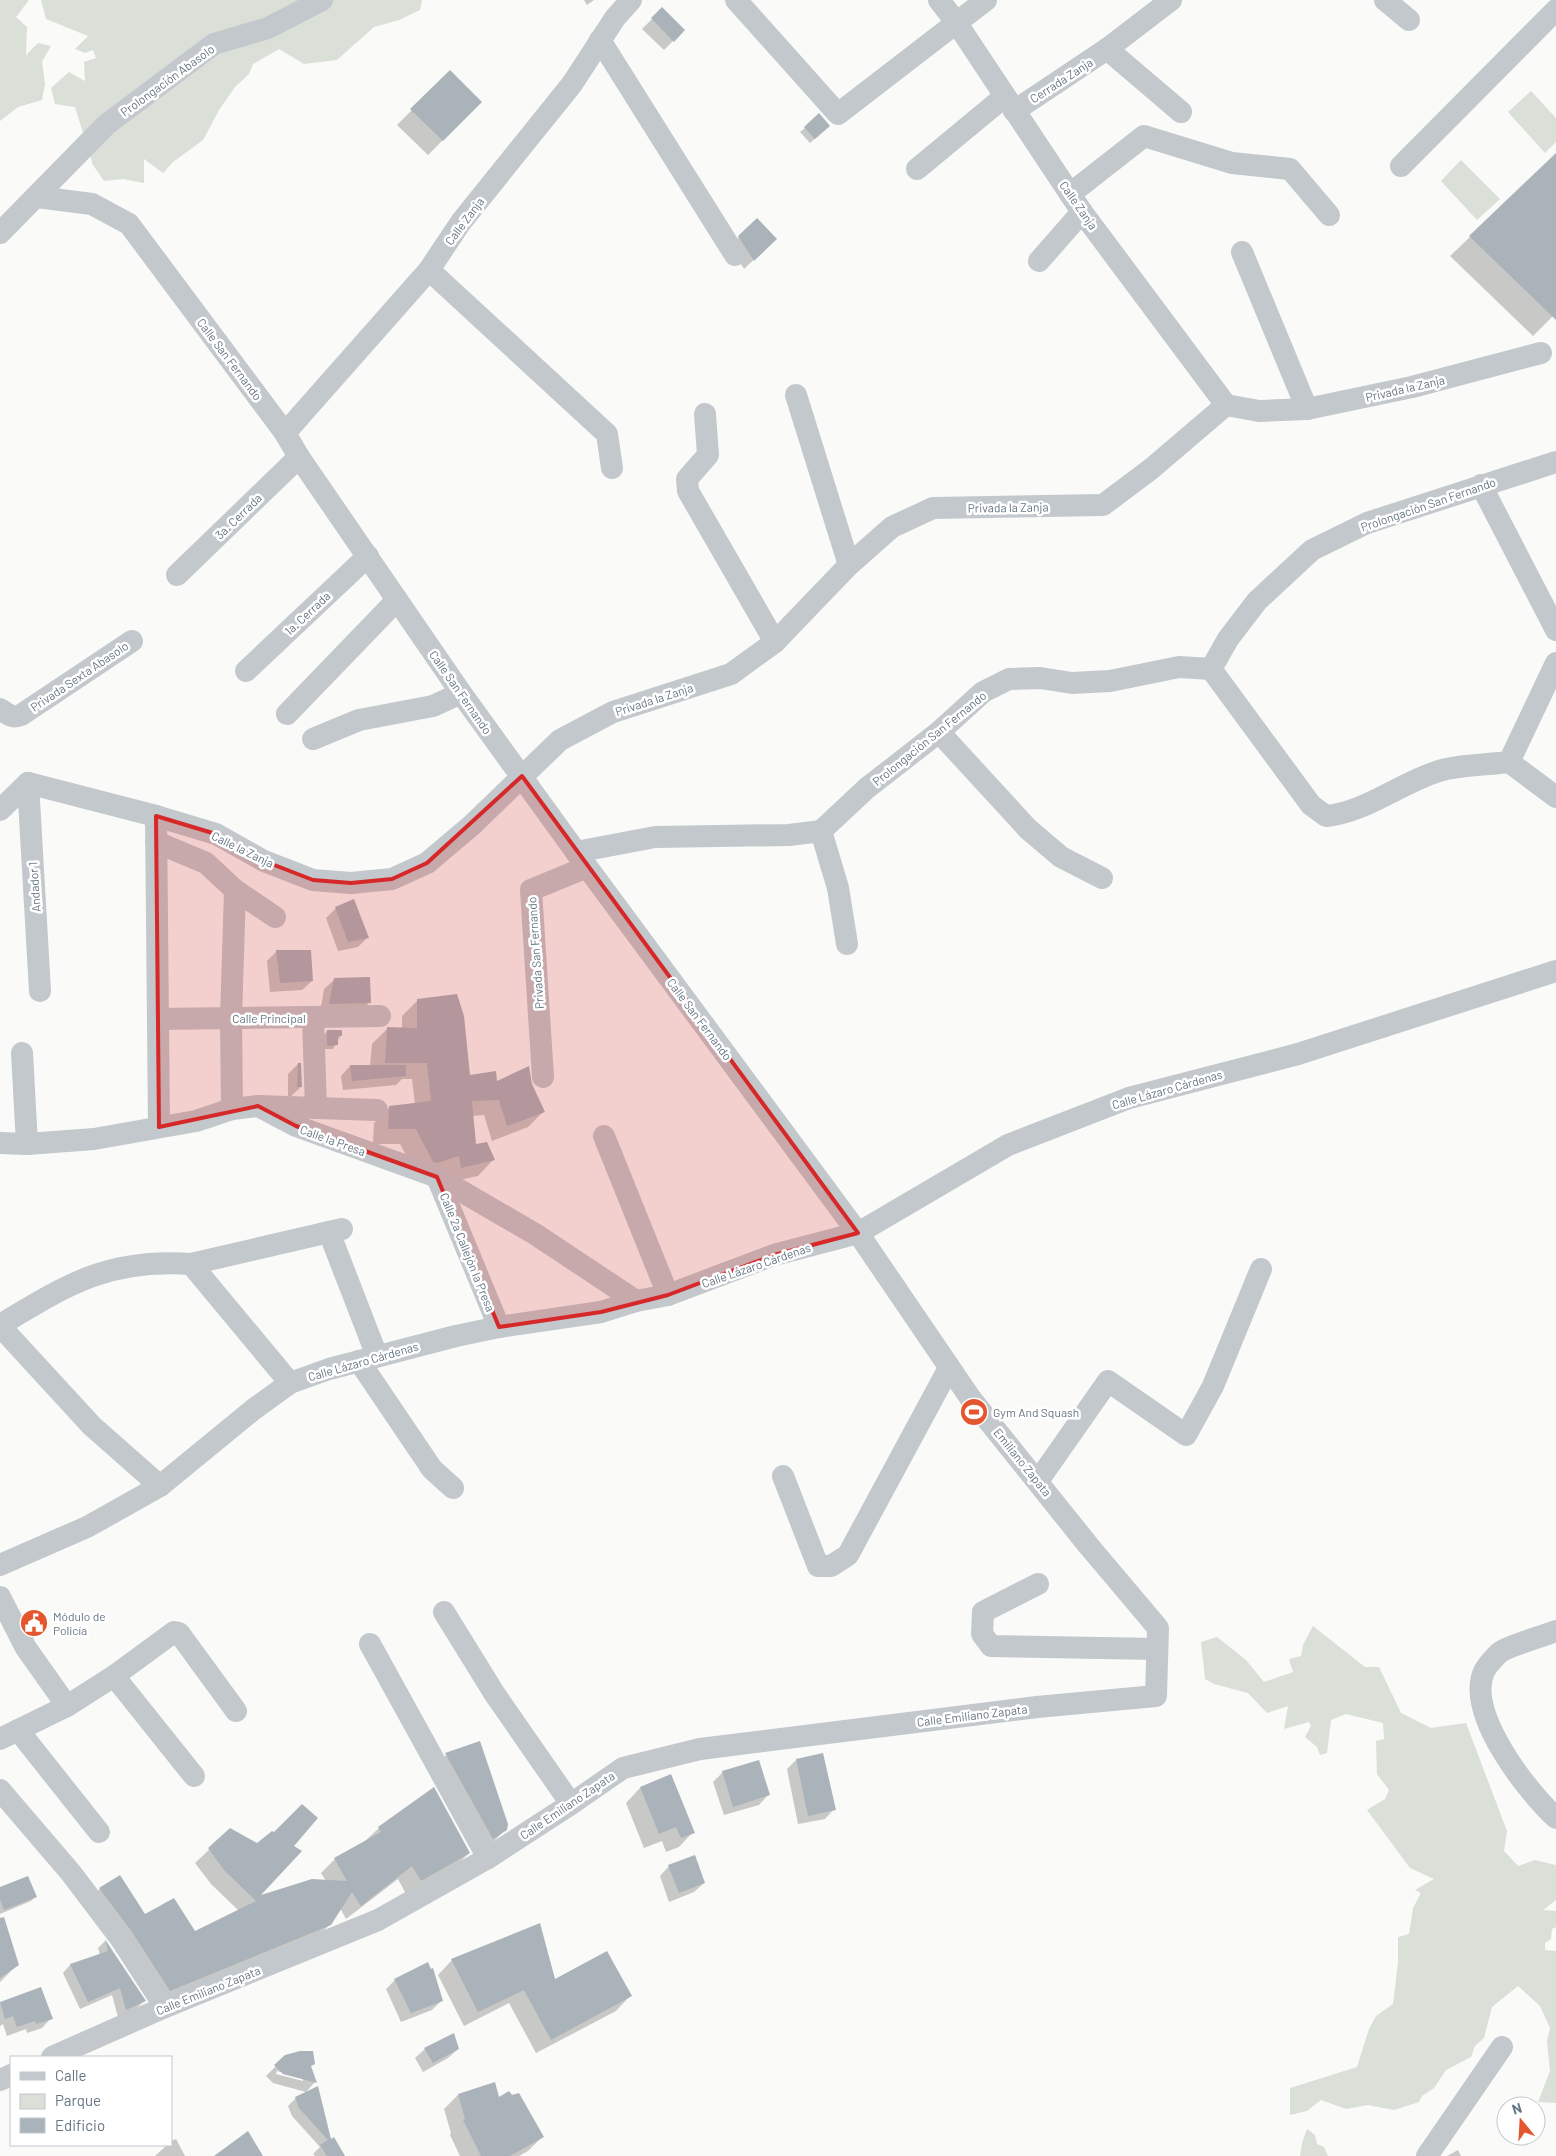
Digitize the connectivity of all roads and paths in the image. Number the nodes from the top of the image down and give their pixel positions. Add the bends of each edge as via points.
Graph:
1 (322, 0) edge
2 (632, 0) edge
3 (736, 0) edge
4 (939, 0) edge
5 (986, 0) edge
6 (1171, 0) edge
7 (1385, 0) edge
8 (1552, 8) edge
9 (1409, 20) dead end
10 (956, 22) junction
11 (600, 40) junction
12 (1107, 49) junction
13 (1009, 104) junction
14 (1180, 112) dead end
15 (1401, 166) dead end
16 (917, 169) dead end
17 (37, 197) junction
18 (1076, 203) junction
19 (1329, 215) dead end
20 (0, 234) edge
21 (1242, 252) dead end
22 (735, 256) dead end
23 (1039, 261) dead end
24 (429, 270) junction
25 (1541, 353) dead end
26 (796, 396) dead end
27 (1226, 405) junction
28 (1307, 409) junction
29 (705, 414) dead end
30 (285, 433) junction
31 (299, 457) junction
32 (1556, 462) edge
33 (612, 468) dead end
34 (1481, 485) junction
35 (368, 556) junction
36 (849, 565) junction
37 (177, 576) dead end
38 (397, 600) junction
39 (1556, 630) edge
40 (132, 641) dead end
41 (776, 642) junction
42 (1556, 663) edge
43 (1211, 669) junction
44 (246, 671) dead end
45 (461, 693) junction
46 (0, 709) edge
47 (287, 714) dead end
48 (939, 732) junction
49 (313, 740) dead end
50 (1509, 762) junction
51 (522, 776) junction
52 (28, 783) junction
53 (1556, 797) edge
54 (0, 810) edge
55 (156, 816) junction
56 (821, 831) junction
57 (156, 842) junction
58 (581, 859) junction
59 (1102, 878) dead end
60 (235, 890) junction
61 (275, 917) dead end
62 (847, 944) dead end
63 (1556, 971) edge
64 (40, 991) dead end
65 (380, 1016) dead end
66 (313, 1018) junction
67 (158, 1019) junction
68 (231, 1019) junction
69 (22, 1053) dead end
70 (543, 1077) dead end
71 (258, 1106) junction
72 (316, 1108) junction
73 (232, 1109) junction
74 (378, 1110) dead end
75 (159, 1128) junction
76 (604, 1136) dead end
77 (0, 1144) edge
78 (26, 1144) junction
79 (437, 1177) junction
80 (858, 1233) junction
81 (192, 1264) junction
82 (1261, 1269) dead end
83 (668, 1295) junction
84 (636, 1301) junction
85 (0, 1325) edge
86 (499, 1327) junction
87 (368, 1359) junction
88 (949, 1368) junction
89 (290, 1383) junction
90 (783, 1476) dead end
91 (1038, 1481) junction
92 (160, 1486) junction
93 (453, 1488) dead end
94 (0, 1565) edge
95 (1038, 1584) dead end
96 (0, 1598) edge
97 (444, 1612) dead end
98 (1556, 1631) edge
99 (370, 1644) dead end
100 (1157, 1649) junction
101 (114, 1676) junction
102 (1156, 1696) joint
103 (67, 1706) junction
104 (236, 1711) dead end
105 (9, 1734) edge
106 (194, 1776) dead end
107 (0, 1790) edge
108 (571, 1804) junction
109 (1556, 1818) edge
110 (99, 1832) dead end
111 (488, 1858) junction
112 (165, 2007) junction
113 (1502, 2047) dead end
114 (54, 2056) edge
115 (1427, 2156) edge

1 - 17 street, Prolongación Abasolo via 268,28 214,44 107,124
2 - 11 street, Calle Zanja
3 - 10 street via 838,114
4 - 10 street, Calle Zanja
5 - 10 street
6 - 12 street, Cerrada Zanja
7 - 9 street
8 - 15 street
10 - 13 street, Calle Zanja
11 - 22 street
11 - 24 street, Calle Zanja via 572,84 462,222
12 - 13 street, Cerrada Zanja
12 - 14 street
13 - 16 street, Cerrada Zanja
13 - 18 street, Calle Zanja
17 - 20 street, Prolongación Abasolo
17 - 30 street, Calle San Fernando via 92,204 129,224
18 - 19 street via 1144,136 1232,163 1290,170
18 - 23 street
18 - 27 street, Calle Zanja
21 - 28 street
24 - 30 street, Calle Zanja
24 - 33 street via 607,434
25 - 28 street, Privada la Zanja via 1412,387
26 - 36 street
27 - 28 street, Privada la Zanja via 1259,411
27 - 36 street, Privada la Zanja via 1103,505 933,508 892,527
29 - 41 street via 708,455 687,479 688,491
30 - 31 street, Calle San Fernando
31 - 35 street, Calle San Fernando
31 - 37 street, 3a. Cerrada
32 - 34 street, Prolongación San Fernando
34 - 39 street
34 - 43 street, Prolongación San Fernando via 1367,523 1312,550 1257,601 1228,639
35 - 38 street, Calle San Fernando
35 - 44 street, 1a. Cerrada
36 - 41 street, Privada la Zanja
38 - 45 street, Calle San Fernando
38 - 47 street
40 - 46 street, Privada Sexta Abasolo via 22,714 10,716
41 - 51 street, Privada la Zanja via 731,674 613,712 560,740
42 - 50 street
43 - 48 street, Prolongación San Fernando via 1179,667 1110,681 1072,683 1040,678 1009,679 983,692
43 - 50 street via 1311,805 1326,816 1343,815 1439,771
45 - 49 street via 433,706 359,720
45 - 51 street, Calle San Fernando
48 - 56 street, Prolongación San Fernando via 867,788
48 - 59 street via 1028,829 1061,857
50 - 53 street
51 - 55 street, Calle la Zanja via 427,863 392,879 376,881 313,880 264,861 216,834
51 - 58 street, Calle San Fernando
52 - 54 street
52 - 55 street, Calle la Zanja
52 - 64 street, Andador 1
55 - 57 street
56 - 58 street via 789,835 655,836
56 - 62 street via 838,888
57 - 60 street via 206,864
57 - 67 street
58 - 70 street, Privada San Fernando via 530,890
58 - 80 street, Calle San Fernando
60 - 61 street
60 - 68 street
63 - 80 street, Calle Lázaro Cárdenas via 1298,1054 1129,1098 1008,1145
65 - 66 street, Calle Principal
66 - 68 street, Calle Principal
66 - 72 street
67 - 68 street, Calle Principal
67 - 75 street
68 - 73 street
69 - 78 street
71 - 72 street
71 - 73 street
71 - 79 street, Calle la Presa via 296,1126
72 - 74 street
73 - 75 street via 196,1121
75 - 78 street via 94,1139
76 - 83 street
77 - 78 street
79 - 84 street, Calle la Presa via 535,1234
79 - 86 street, Calle 2a Callejón la Presa
80 - 83 street, Calle Lázaro Cárdenas via 774,1256
80 - 88 street, Emiliano Zapata
81 - 85 street via 140,1263 95,1274 58,1290
81 - 87 street via 335,1231
81 - 89 street
82 - 91 street via 1213,1386 1186,1435 1108,1382
83 - 84 street, Calle Lázaro Cárdenas
84 - 86 street, Calle Lázaro Cárdenas via 601,1312
85 - 92 street via 92,1426
86 - 87 street, Calle Lázaro Cárdenas
87 - 89 street, Calle Lázaro Cárdenas
87 - 93 street via 432,1469
88 - 90 street via 848,1555 831,1566 818,1566
88 - 91 street, Emiliano Zapata
89 - 92 street, Calle Lázaro Cárdenas
91 - 100 street, Emiliano Zapata via 1158,1628
92 - 94 street, Calle Lázaro Cárdenas via 87,1526
95 - 100 street via 983,1612 982,1634 991,1646
96 - 103 street via 26,1648
97 - 108 street via 494,1693
98 - 109 street via 1500,1652 1483,1673 1480,1692 1491,1730 1514,1768
99 - 111 street
100 - 102 street, Emiliano Zapata
101 - 103 street
101 - 104 street via 168,1635 179,1633
101 - 106 street
102 - 108 street, Calle Emiliano Zapata via 1037,1707 700,1748 623,1768
103 - 105 street
105 - 110 street
107 - 112 street via 71,1873 121,1939
108 - 111 street, Calle Emiliano Zapata
111 - 112 street, Calle Emiliano Zapata via 378,1920
112 - 114 street, Calle Emiliano Zapata
113 - 115 street

